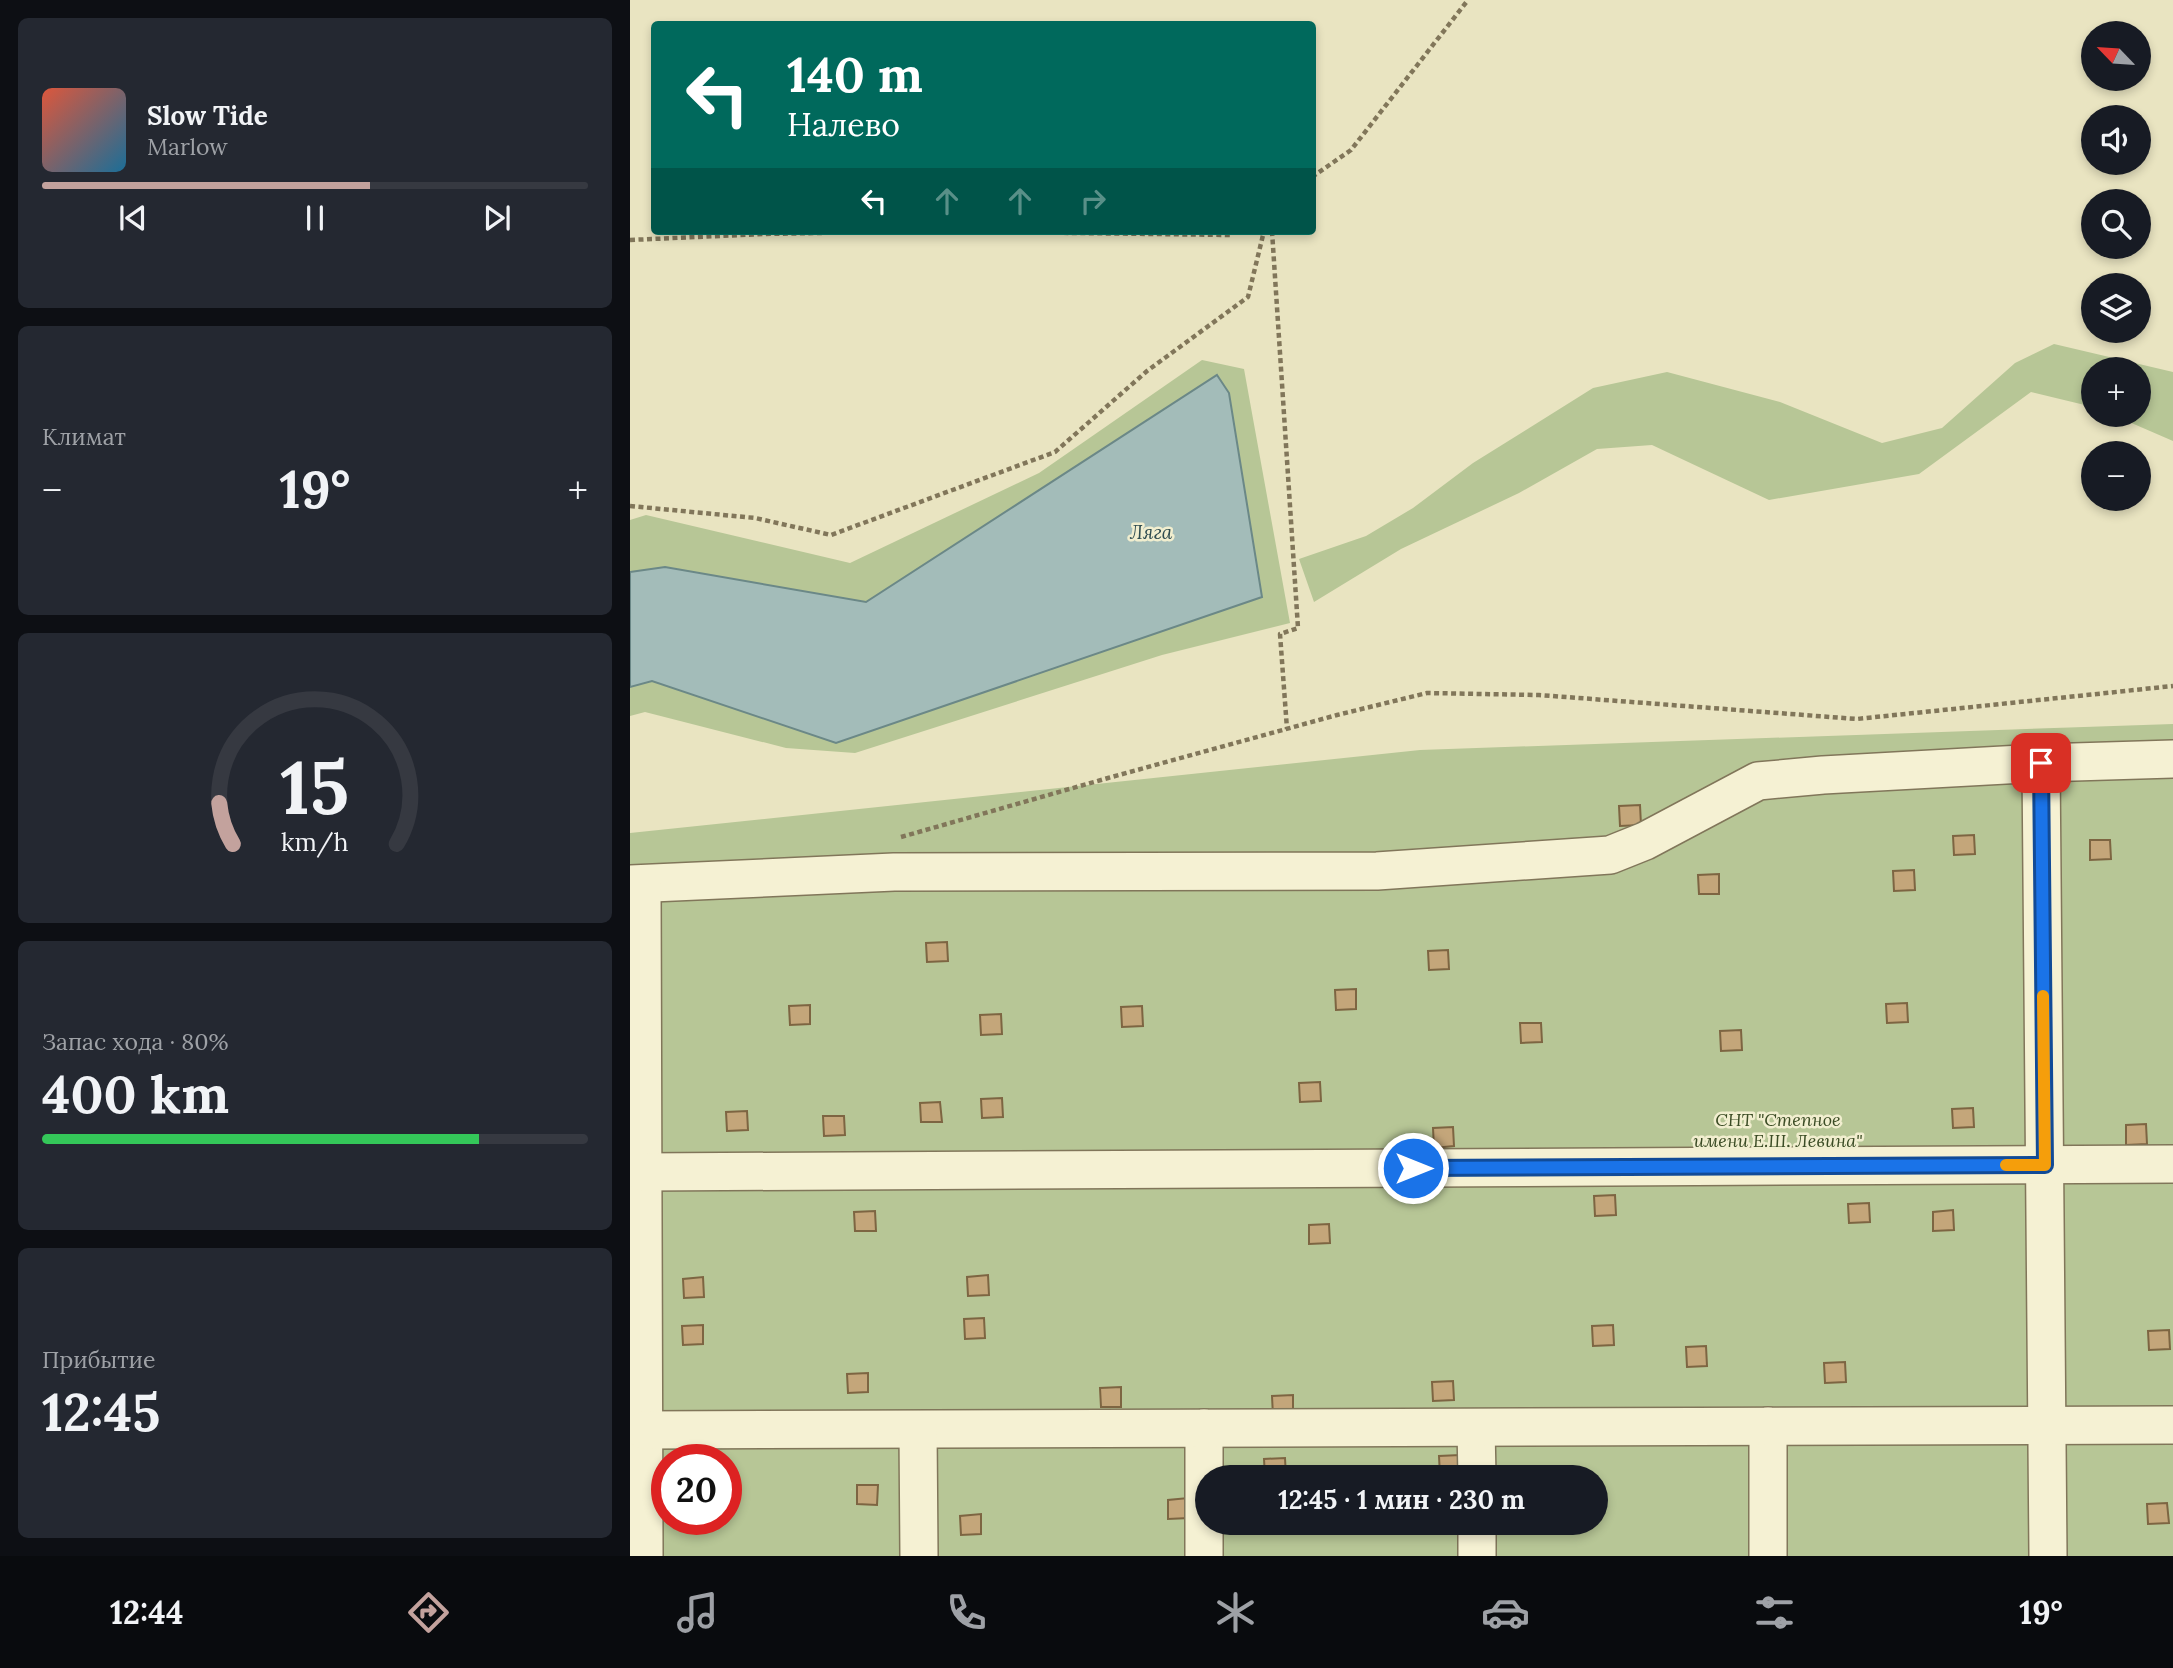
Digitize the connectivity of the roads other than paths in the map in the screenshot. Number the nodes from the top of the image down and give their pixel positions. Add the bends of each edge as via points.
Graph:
1 (2173, 760) edge
2 (2041, 763) junction
3 (636, 885) edge
4 (2173, 1164) edge
5 (2045, 1165) junction
6 (643, 1171) junction
7 (2173, 1425) edge
8 (1768, 1426) junction
9 (2048, 1426) junction
10 (1476, 1427) junction
11 (1204, 1428) junction
12 (644, 1430) junction
13 (918, 1430) junction
14 (1477, 1465) edge
15 (1477, 1535) edge
16 (645, 1556) edge
17 (919, 1556) edge
18 (1204, 1556) edge
19 (1477, 1556) edge
20 (1768, 1556) edge
21 (2048, 1556) edge

1 - 2 street
2 - 3 street via 1758,781 1609,855 1377,870 894,872
2 - 5 street
3 - 6 street
4 - 5 street
5 - 6 street
5 - 9 street
6 - 12 street
7 - 9 street
8 - 9 street
8 - 10 street
8 - 20 street
9 - 21 street
10 - 11 street
10 - 14 street
11 - 13 street
11 - 18 street
12 - 13 street
12 - 16 street
13 - 17 street
15 - 19 street

